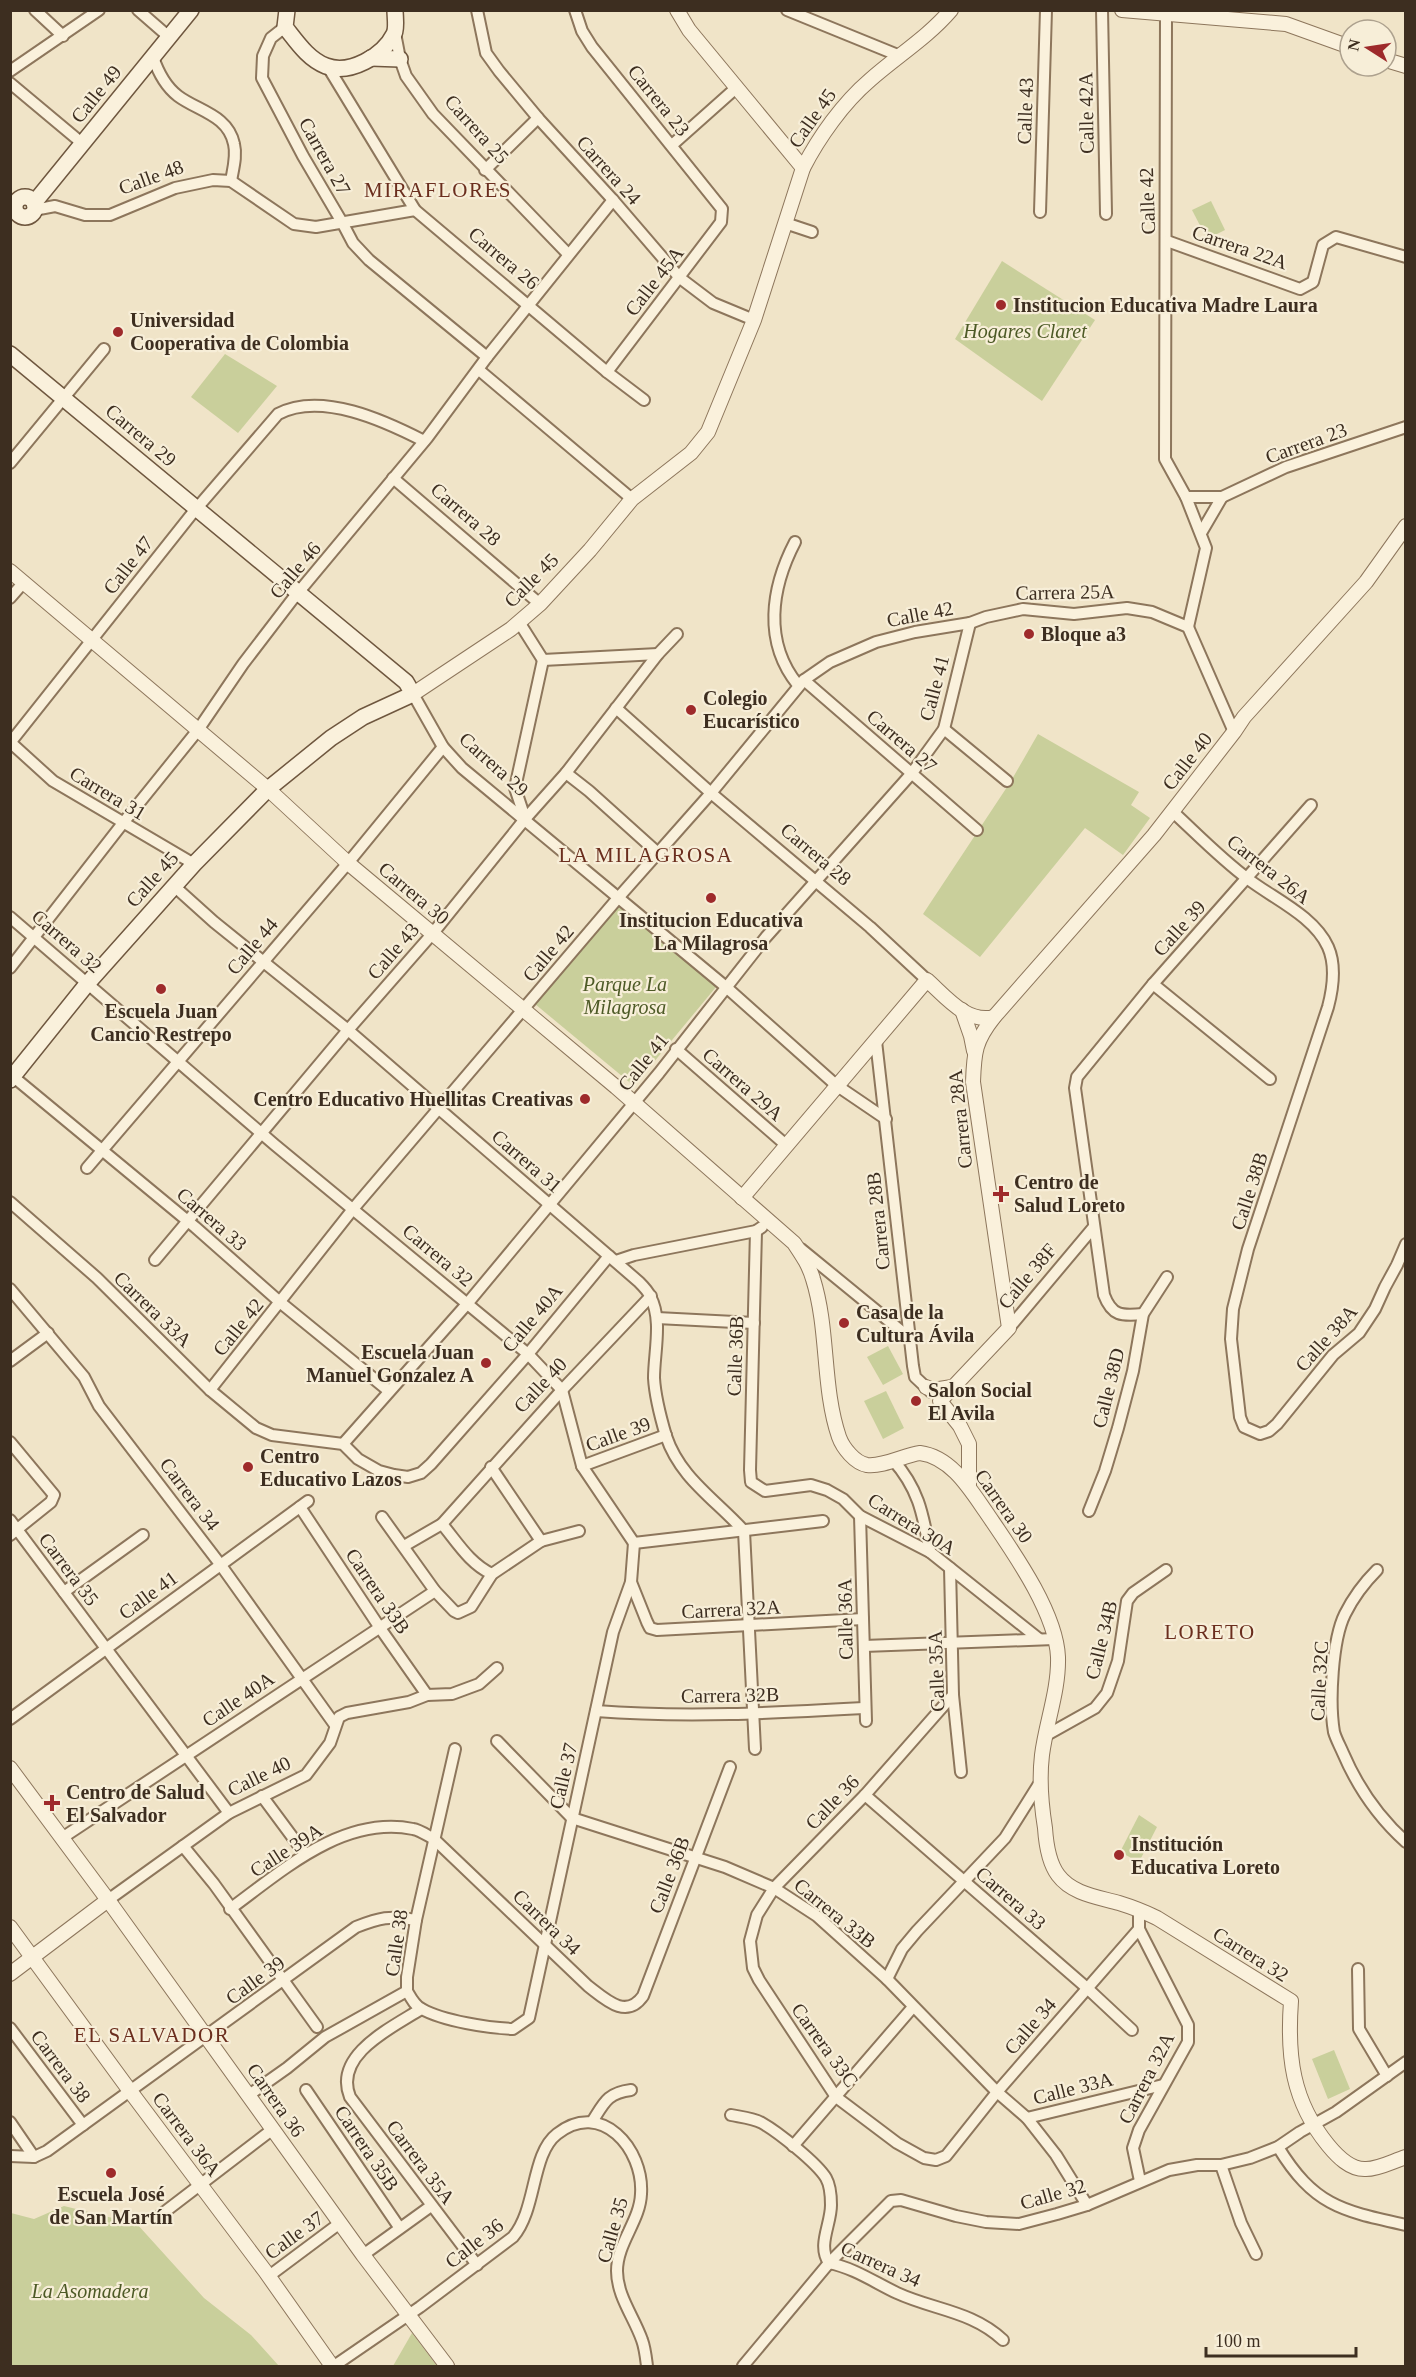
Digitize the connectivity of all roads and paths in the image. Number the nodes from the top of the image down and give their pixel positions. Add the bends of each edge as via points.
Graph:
1 (35, 10) edge
2 (99, 10) edge
3 (138, 10) edge
4 (179, 10) edge
5 (191, 10) edge
6 (287, 10) edge
7 (394, 10) edge
8 (477, 10) edge
9 (575, 10) edge
10 (677, 10) edge
11 (787, 10) edge
12 (951, 10) edge
13 (1046, 10) edge
14 (1102, 10) edge
15 (1122, 10) edge
16 (1166, 15) junction
17 (285, 27) junction
18 (395, 33) junction
19 (166, 34) junction
20 (63, 36) junction
21 (1338, 43) edge
22 (900, 56) junction
23 (153, 57) junction
24 (371, 58) junction
25 (400, 59) junction
26 (328, 67) junction
27 (10, 71) edge
28 (10, 82) edge
29 (736, 88) junction
30 (538, 118) junction
31 (79, 140) junction
32 (672, 145) junction
33 (803, 168) junction
34 (485, 170) junction
35 (231, 182) junction
36 (613, 200) junction
37 (24, 205) edge
38 (722, 208) joint
39 (415, 210) junction
40 (1040, 212) dead end
41 (1106, 214) dead end
42 (785, 223) junction
43 (343, 224) junction
44 (10, 228) edge
45 (812, 232) dead end
46 (1167, 242) junction
47 (568, 254) junction
48 (1406, 257) edge
49 (680, 278) junction
50 (528, 306) junction
51 (754, 320) junction
52 (104, 349) dead end
53 (10, 354) edge
54 (487, 357) junction
55 (479, 370) junction
56 (606, 372) junction
57 (63, 398) junction
58 (644, 400) dead end
59 (1406, 427) edge
60 (424, 441) junction
61 (10, 463) edge
62 (393, 478) junction
63 (1186, 497) junction
64 (1222, 497) junction
65 (632, 499) junction
66 (197, 509) junction
67 (1406, 526) edge
68 (1201, 533) junction
69 (795, 542) dead end
70 (10, 572) edge
71 (24, 582) junction
72 (298, 593) junction
73 (10, 598) edge
74 (540, 604) junction
75 (519, 622) junction
76 (970, 623) junction
77 (1188, 627) junction
78 (677, 634) dead end
79 (92, 641) junction
80 (658, 654) junction
81 (543, 660) junction
82 (801, 682) junction
83 (414, 694) junction
84 (616, 708) junction
85 (944, 729) junction
86 (198, 730) junction
87 (1234, 732) junction
88 (11, 742) edge
89 (443, 747) junction
90 (566, 773) junction
91 (912, 773) junction
92 (1007, 781) dead end
93 (268, 789) junction
94 (711, 793) junction
95 (1311, 805) dead end
96 (1172, 811) junction
97 (525, 819) junction
98 (123, 823) junction
99 (977, 830) dead end
100 (659, 854) junction
101 (348, 863) junction
102 (194, 864) junction
103 (1247, 878) junction
104 (816, 882) junction
105 (174, 886) junction
106 (618, 898) junction
107 (10, 917) edge
108 (433, 933) junction
109 (34, 938) junction
110 (263, 960) junction
111 (1332, 963) joint
112 (10, 968) edge
113 (927, 980) junction
114 (87, 984) junction
115 (1153, 984) junction
116 (726, 987) junction
117 (524, 1009) junction
118 (962, 1010) junction
119 (994, 1017) junction
120 (348, 1030) junction
121 (876, 1041) junction
122 (676, 1049) junction
123 (974, 1052) junction
124 (178, 1062) junction
125 (11, 1077) edge
126 (1270, 1079) dead end
127 (836, 1085) junction
128 (634, 1102) junction
129 (438, 1109) junction
130 (886, 1119) junction
131 (263, 1134) junction
132 (786, 1145) junction
133 (103, 1149) junction
134 (87, 1168) dead end
135 (742, 1198) junction
136 (10, 1202) edge
137 (550, 1204) junction
138 (353, 1209) junction
139 (188, 1221) junction
140 (769, 1221) junction
141 (1093, 1228) junction
142 (756, 1231) junction
143 (794, 1243) junction
144 (1406, 1244) edge
145 (613, 1258) junction
146 (155, 1260) dead end
147 (1167, 1277) dead end
148 (10, 1289) edge
149 (651, 1296) junction
150 (281, 1303) junction
151 (467, 1304) junction
152 (1143, 1314) junction
153 (657, 1318) junction
154 (754, 1323) junction
155 (1009, 1328) junction
156 (48, 1333) junction
157 (911, 1339) junction
158 (528, 1354) junction
159 (10, 1361) edge
160 (926, 1388) junction
161 (952, 1388) junction
162 (210, 1390) junction
163 (561, 1390) junction
164 (389, 1391) junction
165 (940, 1401) junction
166 (1250, 1431) joint
167 (666, 1435) junction
168 (10, 1442) edge
169 (343, 1444) junction
170 (968, 1454) junction
171 (899, 1462) junction
172 (944, 1463) junction
173 (582, 1466) junction
174 (492, 1467) junction
175 (752, 1482) joint
176 (969, 1485) junction
177 (304, 1504) joint
178 (1089, 1511) dead end
179 (860, 1516) junction
180 (382, 1517) dead end
181 (10, 1520) edge
182 (823, 1521) dead end
183 (442, 1524) junction
184 (744, 1530) junction
185 (579, 1531) dead end
186 (14, 1532) edge
187 (143, 1535) dead end
188 (541, 1541) junction
189 (634, 1543) junction
190 (404, 1546) junction
191 (930, 1552) junction
192 (220, 1564) junction
193 (950, 1569) junction
194 (1166, 1570) dead end
195 (1377, 1570) dead end
196 (492, 1574) junction
197 (631, 1582) junction
198 (435, 1591) junction
199 (64, 1593) junction
200 (863, 1619) junction
201 (750, 1627) junction
202 (380, 1629) junction
203 (1039, 1639) junction
204 (1054, 1639) junction
205 (953, 1642) junction
206 (864, 1646) junction
207 (106, 1649) junction
208 (497, 1668) dead end
209 (302, 1680) junction
210 (427, 1695) junction
211 (953, 1695) junction
212 (865, 1708) junction
213 (596, 1711) junction
214 (755, 1714) junction
215 (10, 1719) edge
216 (866, 1721) dead end
217 (335, 1725) junction
218 (1045, 1736) junction
219 (497, 1741) dead end
220 (455, 1749) dead end
221 (755, 1749) dead end
222 (186, 1757) junction
223 (730, 1767) dead end
224 (10, 1768) edge
225 (961, 1772) dead end
226 (1039, 1784) junction
227 (865, 1795) junction
228 (262, 1796) junction
229 (229, 1812) junction
230 (572, 1818) junction
231 (62, 1838) junction
232 (434, 1839) junction
233 (1406, 1842) edge
234 (183, 1846) junction
235 (305, 1854) junction
236 (695, 1856) junction
237 (965, 1881) junction
238 (774, 1888) junction
239 (108, 1900) junction
240 (230, 1909) junction
241 (1139, 1910) junction
242 (416, 1920) junction
243 (10, 1927) edge
244 (1138, 1929) junction
245 (750, 1941) joint
246 (544, 1944) junction
247 (32, 1956) junction
248 (1358, 1969) dead end
249 (10, 1974) edge
250 (886, 1979) junction
251 (283, 1982) junction
252 (1087, 1988) junction
253 (407, 1991) junction
254 (643, 1996) joint
255 (913, 2007) junction
256 (421, 2009) junction
257 (316, 2026) dead end
258 (10, 2028) edge
259 (1132, 2030) dead end
260 (206, 2037) junction
261 (1406, 2062) edge
262 (1387, 2076) junction
263 (1163, 2085) junction
264 (306, 2090) dead end
265 (631, 2090) dead end
266 (130, 2091) junction
267 (997, 2092) junction
268 (249, 2095) junction
269 (836, 2097) junction
270 (731, 2115) dead end
271 (1027, 2118) junction
272 (10, 2122) edge
273 (592, 2122) junction
274 (83, 2125) junction
275 (1312, 2126) junction
276 (273, 2129) junction
277 (793, 2146) junction
278 (1278, 2147) junction
279 (10, 2156) edge
280 (34, 2157) junction
281 (1406, 2157) edge
282 (936, 2160) joint
283 (1221, 2165) junction
284 (1140, 2181) junction
285 (201, 2184) junction
286 (1087, 2205) junction
287 (431, 2206) junction
288 (158, 2217) dead end
289 (340, 2223) junction
290 (1406, 2225) edge
291 (399, 2227) junction
292 (1256, 2254) dead end
293 (363, 2255) junction
294 (829, 2263) junction
295 (477, 2265) junction
296 (268, 2276) junction
297 (409, 2315) junction
298 (1003, 2340) dead end
299 (333, 2367) edge
300 (447, 2367) edge
301 (647, 2367) edge
302 (743, 2367) edge

1 - 20 street
2 - 20 street
3 - 19 street
4 - 19 main road, Calle 49
5 - 19 main road, Calle 49
6 - 17 main road
7 - 18 main road, Carrera 25
8 - 30 street, Carrera 24 via 486,53
9 - 32 street, Carrera 23 via 592,47
10 - 29 street
11 - 22 street
12 - 22 street, Calle 45
13 - 40 street, Calle 43
14 - 41 street, Calle 42A
15 - 16 street
16 - 21 street via 1286,24
16 - 46 street, Calle 42
17 - 26 main road, Carrera 26 via 310,57
17 - 43 street, Carrera 27 via 271,38 263,56 262,78
18 - 24 main road
18 - 25 street, Carrera 25
19 - 23 main road, Calle 49
19 - 31 main road, Calle 49
20 - 27 street
22 - 33 street, Calle 45 via 854,95 818,141
23 - 31 main road, Calle 49
23 - 35 street via 164,81 180,98 212,114 230,133 235,158
24 - 25 main road
24 - 26 main road via 351,67
25 - 34 street, Carrera 25 via 406,76 433,114
26 - 39 street, Carrera 26
28 - 31 street
29 - 32 street
29 - 33 street
30 - 34 street
30 - 36 street, Carrera 24
31 - 37 main road, Calle 49
32 - 38 street, Carrera 23
33 - 42 street, Calle 45
34 - 47 street, Carrera 25
35 - 37 street, Calle 48 via 213,180 175,188 110,215
35 - 43 street via 294,224
36 - 47 street, Calle 46
36 - 49 street, Carrera 24
37 - 44 main road, Calle 49
38 - 49 street, Calle 45A via 721,222
39 - 43 street
39 - 50 street, Carrera 26
42 - 45 street
42 - 51 street, Calle 45
43 - 54 street, Carrera 27 via 369,260
46 - 48 street, Carrera 22A via 1300,289 1313,282 1323,245 1336,237
46 - 63 street, Calle 42 via 1165,459
47 - 50 street, Calle 46
49 - 51 street, Carrera 24 via 713,303
49 - 56 street, Calle 45A
50 - 54 street, Calle 46
50 - 56 street, Carrera 26
51 - 65 street, Calle 45 via 708,432 691,453
52 - 57 street
53 - 57 main road, Carrera 29
54 - 55 street, Calle 46
55 - 60 street, Calle 46
55 - 65 street
56 - 58 street, Carrera 26
57 - 61 street
57 - 66 main road, Carrera 29
59 - 64 street, Carrera 23 via 1286,467
60 - 62 street, Calle 46
60 - 66 street, Calle 47 via 382,420 346,411 297,407 278,414
62 - 72 street, Calle 46
62 - 74 street, Carrera 28
63 - 64 street, Carrera 23
63 - 68 street, Calle 42
64 - 68 street
65 - 74 street, Calle 45
66 - 72 main road, Carrera 29
66 - 79 street, Calle 47
67 - 87 street, Calle 40 via 1366,582
68 - 77 street, Calle 42 via 1206,548
69 - 82 street via 783,566 775,599 774,634 788,673
70 - 71 street, Carrera 30
71 - 73 street
71 - 79 street, Carrera 30
72 - 83 main road, Carrera 29 via 406,682
72 - 86 street, Calle 46
74 - 75 street, Calle 45
75 - 81 street
75 - 83 street, Calle 45
76 - 77 street, Carrera 25A via 1023,609 1074,614 1127,608 1152,612
76 - 82 street, Calle 42 via 876,642 830,662
76 - 85 street, Calle 41
77 - 87 street
78 - 80 street, Calle 43
79 - 86 street, Carrera 30
79 - 88 street, Calle 47
80 - 81 street
80 - 84 street, Calle 43
81 - 97 street via 514,788
82 - 91 street, Carrera 27
82 - 94 street, Calle 42
83 - 89 street, Carrera 29
83 - 93 main road, Calle 45 via 363,717
84 - 90 street, Calle 43
84 - 94 street, Carrera 28
85 - 91 street, Calle 41
85 - 92 street
86 - 93 street, Carrera 30
86 - 98 street, Calle 46
87 - 96 street, Calle 40
88 - 98 street, Carrera 31 via 53,781
89 - 97 street, Carrera 29 via 491,794
89 - 101 street, Calle 44
90 - 97 street, Calle 43
90 - 100 street
91 - 99 street, Carrera 27
91 - 104 street, Calle 41
93 - 101 street, Carrera 30
93 - 102 main road, Calle 45
94 - 100 street, Calle 42
94 - 104 street, Carrera 28
95 - 103 street, Calle 39
96 - 103 street, Carrera 26A
96 - 119 street, Calle 40
97 - 106 street, Carrera 29
97 - 108 street, Calle 43
98 - 102 street, Carrera 31
98 - 109 street, Calle 46
100 - 106 street, Calle 42
101 - 108 street, Carrera 30
101 - 110 street, Calle 44
102 - 105 main road, Calle 45
103 - 111 street, Carrera 26A via 1321,935
103 - 115 street, Calle 39
104 - 113 street, Carrera 28
104 - 116 street, Calle 41
105 - 110 street, Carrera 31
105 - 114 main road, Calle 45
106 - 116 street, Carrera 29
106 - 117 street, Calle 42
107 - 109 street, Carrera 32
108 - 117 street, Carrera 30
108 - 120 street, Calle 43
109 - 112 street, Calle 46
109 - 114 street, Carrera 32
110 - 120 street, Carrera 31
110 - 124 street, Calle 44
111 - 166 street, Calle 38B via 1328,1007 1248,1250 1233,1309 1231,1339 1240,1417
113 - 118 street, Carrera 28
113 - 121 street
114 - 124 street, Carrera 32
114 - 125 main road, Calle 45
115 - 126 street
115 - 141 street, Calle 39 via 1077,1077 1075,1088
116 - 122 street, Calle 41
116 - 127 street, Carrera 29
117 - 128 street, Carrera 30
117 - 129 street, Calle 42
118 - 119 street, Carrera 28 via 977,1019
118 - 123 street
119 - 123 street, Carrera 28A
120 - 129 street, Carrera 31
120 - 131 street, Calle 43
121 - 127 street
121 - 130 street, Carrera 28B
122 - 128 street, Calle 41
122 - 132 street, Carrera 29A
123 - 155 street, Carrera 28A via 973,1082
124 - 131 street, Carrera 32
124 - 133 street, Calle 44
125 - 133 street, Carrera 33
127 - 130 street, Carrera 29
127 - 132 street
128 - 135 street, Carrera 30
128 - 137 street, Calle 41
129 - 137 street, Carrera 31
129 - 138 street, Calle 42
130 - 157 street, Carrera 28B
131 - 138 street, Carrera 32
131 - 139 street, Calle 43
132 - 135 street
133 - 134 street, Calle 44
133 - 139 street, Carrera 33
135 - 140 street, Carrera 30
136 - 162 street, Carrera 33A via 96,1278
137 - 145 street, Carrera 31
137 - 151 street, Calle 41
138 - 150 street, Calle 42
138 - 151 street, Carrera 32
139 - 146 street, Calle 43
139 - 150 street, Carrera 33
140 - 142 street
140 - 143 street, Carrera 30
141 - 152 street via 1108,1307 1116,1313
141 - 155 street, Calle 38F
142 - 145 street
142 - 154 street, Calle 36B
143 - 157 street, Carrera 30
143 - 171 street, Carrera 30 via 814,1280 840,1438 859,1462
144 - 166 street, Calle 38A via 1359,1333 1333,1354 1269,1431
145 - 149 street, Carrera 31
145 - 158 street, Calle 40A
147 - 152 street, Calle 38D
148 - 156 street, Carrera 34
149 - 153 street, Carrera 31
149 - 163 street, Calle 40
150 - 162 street, Calle 42
150 - 164 street, Carrera 33
151 - 158 street, Carrera 32
151 - 164 street, Calle 41
152 - 178 street, Calle 38D via 1118,1428
153 - 154 street
153 - 167 street, Carrera 31 via 654,1380
154 - 175 street, Calle 36B
155 - 161 street, Calle 38F
156 - 159 street
156 - 192 street, Carrera 34
157 - 160 street, Carrera 28B via 915,1377
158 - 163 street, Carrera 32
158 - 169 street, Calle 40A via 421,1473 408,1477 379,1472
160 - 161 street
160 - 165 street, Carrera 28B
161 - 165 street, Calle 38F
162 - 169 street, Carrera 33A via 256,1428 272,1435
163 - 173 street, Carrera 32
163 - 174 street, Calle 40
164 - 169 street, Calle 41
165 - 170 street, Carrera 28B via 960,1426 969,1444
167 - 173 street, Calle 39
167 - 184 street, Carrera 31 via 674,1456 692,1482
168 - 186 street via 54,1495 51,1502
170 - 172 street via 956,1465
170 - 176 street, Carrera 28B
171 - 172 street, Carrera 30 via 920,1453
171 - 191 street via 920,1502
172 - 176 street, Carrera 30
173 - 189 street, Carrera 32
174 - 183 street, Calle 40
174 - 188 street
175 - 179 street, Carrera 30A via 765,1491 819,1486 843,1499
176 - 204 street, Carrera 30 via 1019,1561
177 - 192 street, Calle 41
177 - 202 street, Carrera 33B
179 - 191 street, Carrera 30A
179 - 200 street, Calle 36A
180 - 190 street
181 - 186 street, Carrera 35
182 - 184 street
183 - 190 street, Calle 40
183 - 196 street via 474,1562
184 - 189 street
184 - 201 street
185 - 188 street
186 - 199 street, Carrera 35
187 - 199 street
188 - 196 street
189 - 197 street, Calle 37
190 - 198 street
191 - 193 street, Carrera 30A
192 - 207 street, Calle 41
192 - 209 street, Carrera 34
193 - 203 street, Carrera 30A
193 - 205 street, Calle 35A
194 - 218 street, Calle 34B via 1127,1600 1118,1661 1102,1699 1095,1708
195 - 233 street, Calle 32C via 1367,1580 1341,1626 1333,1676 1334,1733 1370,1805
196 - 198 street via 471,1607 458,1612
197 - 201 street, Carrera 32A via 650,1628
197 - 213 street, Calle 37 via 613,1632
198 - 202 street, Calle 40A
199 - 207 street, Carrera 35
200 - 201 street, Carrera 32A
200 - 206 street, Calle 36A
201 - 214 street
202 - 209 street, Calle 40A
202 - 210 street, Carrera 33B
203 - 204 street
203 - 205 street
204 - 218 street, Carrera 30 via 1058,1657
205 - 206 street
205 - 211 street, Calle 35A
206 - 212 street, Calle 36A
207 - 215 street, Calle 41
207 - 222 street, Carrera 35
208 - 210 street via 467,1689
209 - 217 street, Carrera 34
209 - 222 street, Calle 40A
210 - 217 street via 347,1713 339,1716
211 - 225 street, Calle 35A
211 - 227 street, Calle 36
212 - 214 street, Carrera 32B
212 - 216 street, Calle 36A
213 - 214 street, Carrera 32B via 648,1715
213 - 230 street, Calle 37
214 - 221 street
217 - 228 street, Calle 40 via 330,1743 306,1775
218 - 226 street, Carrera 30
219 - 230 street, Carrera 33B
220 - 232 street, Calle 38
222 - 229 street, Carrera 35
222 - 231 street, Calle 40A
223 - 236 street, Calle 36B
224 - 231 street, Carrera 36
226 - 237 street via 1005,1838
226 - 241 street, Carrera 32 via 1046,1839 1058,1875 1071,1887 1091,1896
227 - 237 street, Carrera 33
227 - 238 street, Calle 36
228 - 229 street, Calle 40
228 - 235 street
229 - 234 street, Calle 40
230 - 236 street, Carrera 33B
230 - 246 street, Calle 37
231 - 239 street, Carrera 36
232 - 235 street, Calle 39A via 415,1829 389,1827 341,1837
232 - 242 street, Calle 38
232 - 246 street, Carrera 34
234 - 239 street, Calle 40
234 - 240 street
235 - 240 street, Calle 39A
236 - 238 street, Carrera 33B
236 - 254 street, Calle 36B
237 - 250 street via 916,1931
237 - 252 street, Carrera 33
238 - 245 street, Calle 36 via 757,1915
238 - 250 street, Carrera 33B via 817,1916
239 - 247 street, Calle 40
239 - 260 street, Carrera 36
240 - 251 street
241 - 244 street
241 - 275 street, Carrera 32 via 1292,2001 1290,2056 1298,2093
242 - 251 street, Calle 39 via 379,1918 356,1927
242 - 253 street, Calle 38
243 - 247 street, Carrera 36A
244 - 252 street, Calle 34
244 - 263 street, Carrera 32A via 1188,2025 1188,2042
245 - 269 street, Carrera 33C via 753,1968 759,1980
246 - 254 street, Carrera 34 via 605,1999 628,2008
246 - 256 street, Calle 37 via 529,2018 513,2029 470,2023
247 - 249 street, Calle 40
247 - 266 street, Carrera 36A
248 - 262 street via 1359,2029
250 - 255 street, Carrera 33B
251 - 257 street
251 - 260 street, Calle 39
252 - 259 street, Carrera 33
252 - 267 street, Calle 34
253 - 256 street
253 - 268 street, Calle 38 via 325,2037
255 - 267 street, Carrera 33B
255 - 269 street
256 - 287 street, Carrera 35A via 353,2057 346,2088
258 - 274 street, Carrera 38
260 - 266 street, Calle 39
260 - 268 street, Carrera 36
261 - 262 street, Calle 32
262 - 275 street, Calle 32
263 - 271 street, Calle 33A
263 - 284 street, Carrera 32A via 1132,2148
264 - 291 street, Carrera 35B
265 - 273 street via 613,2094
266 - 274 street, Calle 39
266 - 285 street, Carrera 36A
267 - 271 street, Carrera 33B
267 - 282 street, Calle 34 via 946,2156
268 - 276 street, Carrera 36
269 - 277 street
269 - 282 street, Carrera 33C via 897,2143
270 - 277 street, Carrera 34 via 762,2123
271 - 286 street, Carrera 33B
272 - 280 street
273 - 295 street, Calle 36 via 568,2127 549,2142 521,2228
273 - 301 street, Calle 35 via 614,2131 627,2145 640,2174 639,2211 619,2256 617,2272 621,2294 642,2339
274 - 280 street, Calle 39
275 - 278 street, Calle 32
275 - 281 street, Carrera 32 via 1337,2156 1355,2168 1365,2169
276 - 285 street
276 - 289 street, Carrera 36
277 - 294 street, Carrera 34 via 828,2183 831,2207 823,2247
278 - 283 street, Calle 32
278 - 290 street via 1309,2189 1329,2203
279 - 280 street
283 - 284 street, Calle 32 via 1169,2170
283 - 292 street
284 - 286 street, Calle 32
285 - 288 street
285 - 296 street, Carrera 36A
286 - 294 street, Calle 32 via 1018,2224 986,2222 891,2200
287 - 291 street
287 - 295 street, Carrera 35A
289 - 293 street, Carrera 36
289 - 296 street, Calle 37
291 - 293 street
293 - 297 street, Carrera 36
294 - 298 street, Carrera 34 via 846,2267 899,2294 962,2314
294 - 302 street
295 - 297 street, Calle 36
296 - 299 street, Carrera 36A
297 - 299 street, Calle 36
297 - 300 street, Carrera 36

